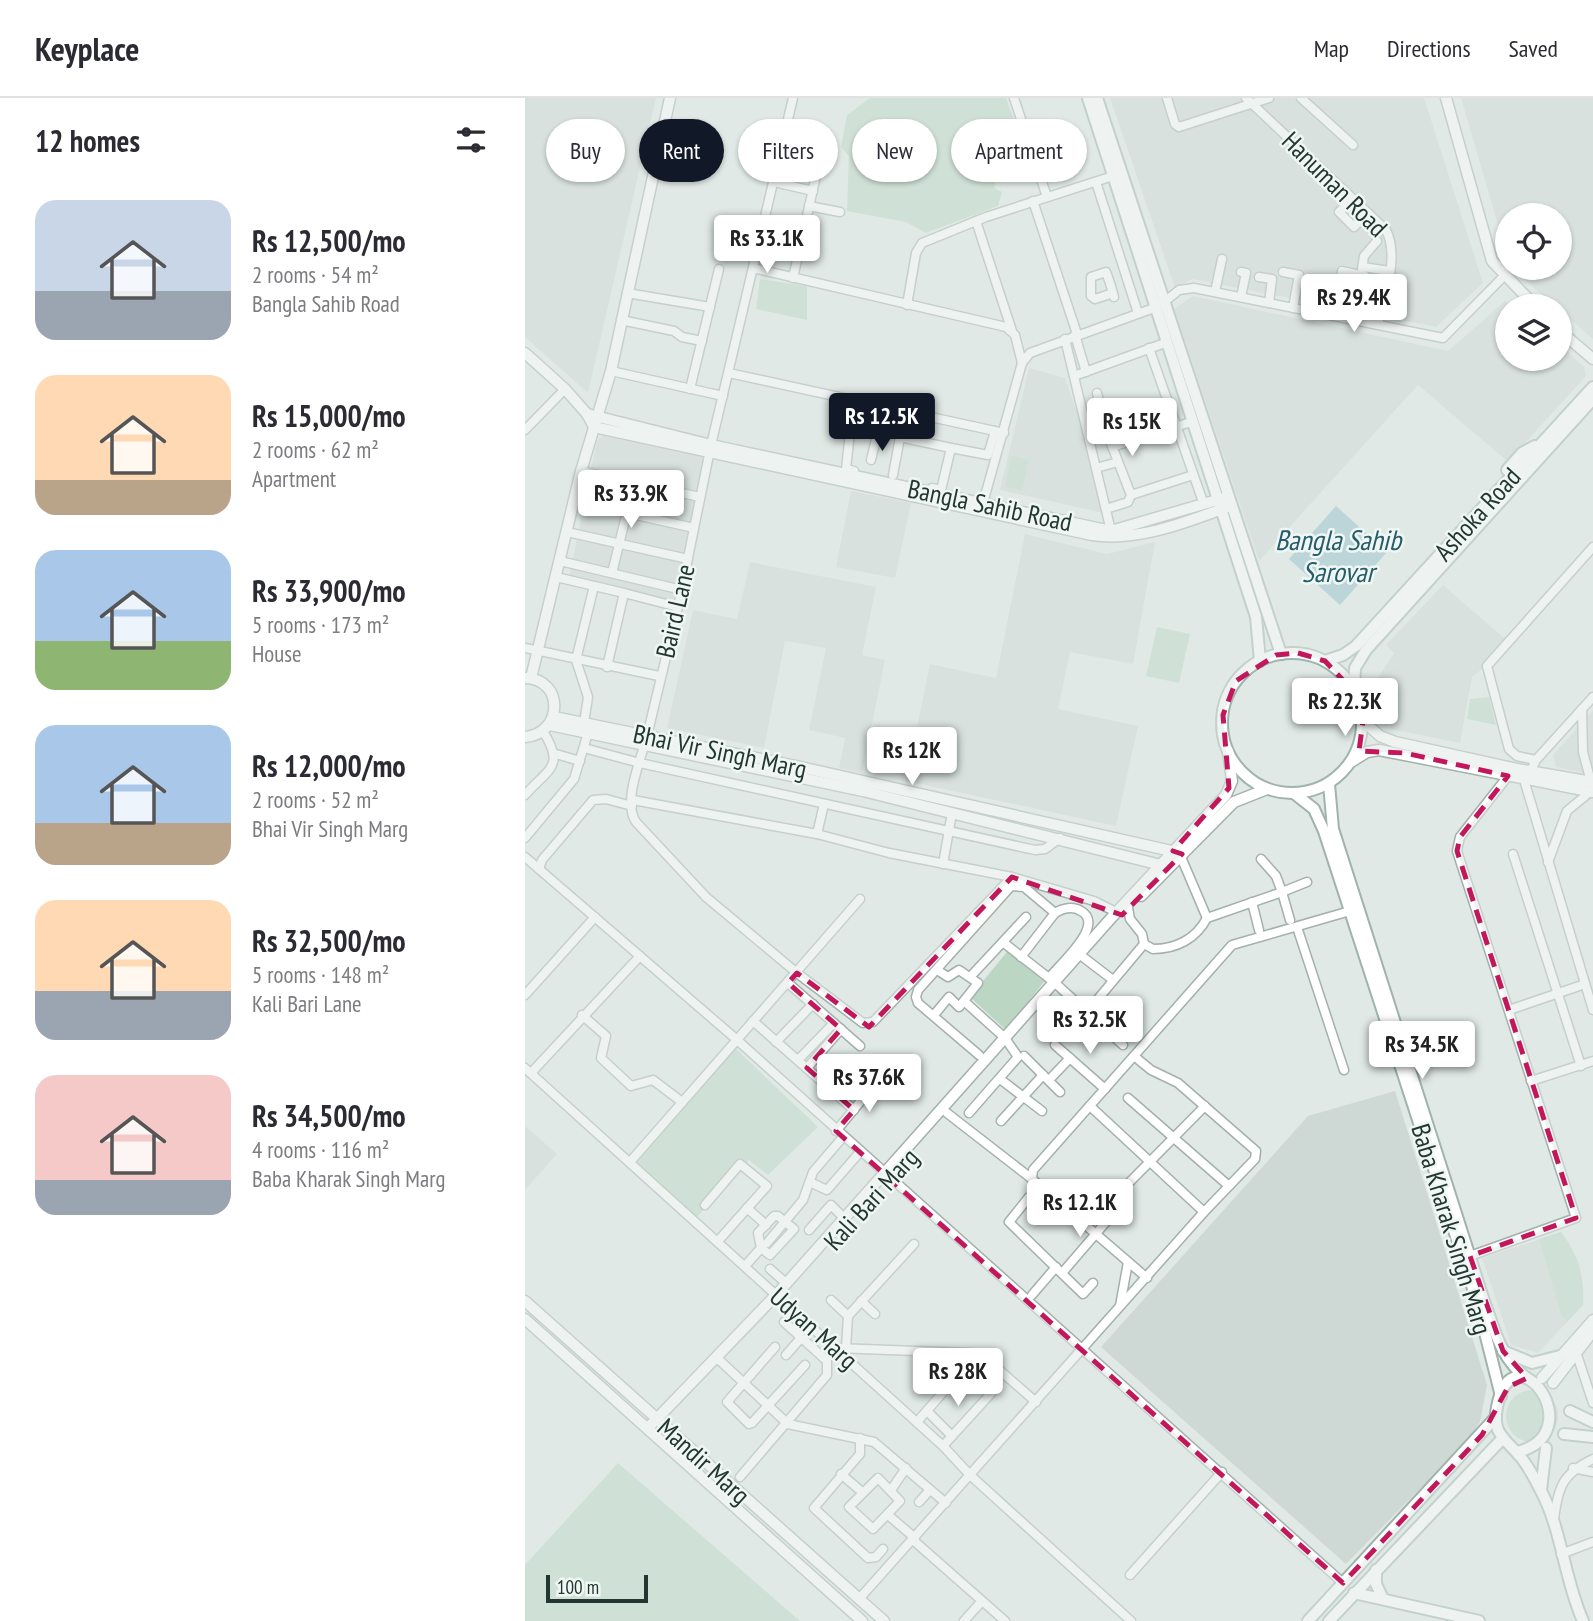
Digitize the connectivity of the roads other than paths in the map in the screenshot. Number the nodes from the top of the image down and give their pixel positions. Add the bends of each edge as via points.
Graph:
1 (670, 98) edge
2 (793, 98) edge
3 (1014, 98) edge
4 (1088, 98) edge
5 (1097, 98) edge
6 (1167, 98) edge
7 (1269, 98) edge
8 (1301, 98) edge
9 (1446, 98) edge
10 (1249, 100) edge
11 (789, 119) edge
12 (1353, 145) dead end
13 (1113, 176) junction
14 (774, 182) joint
15 (815, 182) edge
16 (1095, 182) junction
17 (813, 191) junction
18 (1047, 197) junction
19 (1033, 201) junction
20 (1348, 203) dead end
21 (809, 206) junction
22 (840, 212) dead end
23 (1368, 213) junction
24 (977, 220) junction
25 (1377, 242) dead end
26 (1223, 259) dead end
27 (1495, 265) edge
28 (753, 268) junction
29 (719, 269) dead end
30 (1362, 271) junction
31 (1389, 271) junction
32 (1241, 272) dead end
33 (1283, 272) dead end
34 (1259, 276) dead end
35 (793, 278) junction
36 (1500, 280) edge
37 (1508, 280) edge
38 (1324, 289) dead end
39 (1362, 289) dead end
40 (1131, 292) junction
41 (1215, 292) junction
42 (627, 293) junction
43 (1523, 294) edge
44 (1241, 297) junction
45 (1269, 303) junction
46 (1092, 304) dead end
47 (907, 305) junction
48 (1158, 306) junction
49 (710, 307) junction
50 (1293, 308) junction
51 (1138, 313) junction
52 (1320, 313) junction
53 (1347, 318) junction
54 (621, 320) junction
55 (1378, 324) junction
56 (1012, 331) junction
57 (1076, 334) junction
58 (1065, 339) junction
59 (702, 341) junction
60 (1572, 341) edge
61 (1165, 343) junction
62 (1149, 348) junction
63 (525, 353) edge
64 (1593, 359) edge
65 (1022, 363) junction
66 (611, 371) junction
67 (1086, 372) junction
68 (729, 373) junction
69 (1074, 376) junction
70 (1593, 387) edge
71 (565, 388) junction
72 (690, 389) junction
73 (1097, 393) dead end
74 (723, 396) junction
75 (1593, 399) edge
76 (865, 402) junction
77 (900, 410) junction
78 (592, 420) junction
79 (1191, 422) junction
80 (860, 423) junction
81 (879, 427) junction
82 (1176, 427) junction
83 (525, 430) edge
84 (995, 430) junction
85 (898, 433) junction
86 (1004, 433) junction
87 (1112, 447) junction
88 (951, 448) junction
89 (710, 449) junction
90 (871, 460) dead end
91 (1118, 462) junction
92 (1096, 468) junction
93 (581, 471) junction
94 (893, 475) dead end
95 (1193, 475) junction
96 (634, 483) junction
97 (1131, 495) junction
98 (700, 497) junction
99 (1202, 499) dead end
100 (574, 501) junction
101 (983, 503) junction
102 (1224, 503) junction
103 (1106, 509) junction
104 (628, 512) junction
105 (694, 528) junction
106 (567, 531) junction
107 (1111, 531) junction
108 (620, 543) junction
109 (1593, 547) edge
110 (688, 559) junction
111 (560, 561) junction
112 (612, 573) junction
113 (556, 577) junction
114 (594, 586) junction
115 (682, 590) junction
116 (624, 593) junction
117 (678, 607) junction
118 (525, 648) edge
119 (538, 651) junction
120 (1281, 654) junction
121 (576, 660) junction
122 (1260, 661) junction
123 (1325, 661) junction
124 (607, 667) junction
125 (659, 676) junction
126 (528, 678) edge
127 (1354, 690) junction
128 (1593, 696) edge
129 (1582, 709) junction
130 (1363, 721) junction
131 (549, 725) junction
132 (586, 728) junction
133 (525, 737) edge
134 (646, 740) junction
135 (584, 748) junction
136 (1406, 749) junction
137 (1228, 751) junction
138 (556, 754) junction
139 (1536, 760) junction
140 (580, 761) junction
141 (1351, 762) junction
142 (640, 763) junction
143 (1527, 775) junction
144 (1508, 776) junction
145 (1329, 784) junction
146 (1592, 787) edge
147 (1267, 789) junction
148 (1295, 794) junction
149 (525, 795) edge
150 (632, 803) junction
151 (824, 804) junction
152 (952, 813) junction
153 (949, 832) junction
154 (817, 834) junction
155 (525, 838) edge
156 (1060, 838) junction
157 (1179, 854) junction
158 (1513, 854) dead end
159 (525, 857) edge
160 (1261, 859) dead end
161 (943, 864) junction
162 (1548, 864) junction
163 (1165, 866) junction
164 (539, 869) junction
165 (1012, 877) junction
166 (1307, 882) dead end
167 (1282, 892) junction
168 (860, 899) dead end
169 (1252, 902) junction
170 (1128, 904) junction
171 (1350, 911) junction
172 (1117, 912) junction
173 (1055, 913) junction
174 (595, 917) junction
175 (1026, 917) dead end
176 (1207, 918) junction
177 (1294, 924) junction
178 (1259, 930) dead end
179 (1004, 943) junction
180 (1144, 944) junction
181 (639, 956) junction
182 (1082, 956) junction
183 (1021, 957) junction
184 (937, 970) junction
185 (797, 973) junction
186 (971, 976) junction
187 (1113, 980) junction
188 (1054, 982) junction
189 (788, 983) junction
190 (1585, 984) junction
191 (1559, 992) junction
192 (525, 995) edge
193 (964, 1002) junction
194 (813, 1004) junction
195 (1509, 1010) junction
196 (1593, 1010) edge
197 (1087, 1012) junction
198 (582, 1015) junction
199 (934, 1015) junction
200 (753, 1021) junction
201 (838, 1026) junction
202 (736, 1039) junction
203 (1007, 1040) junction
204 (776, 1042) junction
205 (1055, 1045) dead end
206 (1123, 1045) dead end
207 (860, 1046) dead end
208 (979, 1055) dead end
209 (1024, 1056) dead end
210 (1134, 1056) junction
211 (1070, 1058) junction
212 (798, 1060) junction
213 (1593, 1061) edge
214 (1581, 1066) junction
215 (807, 1069) junction
216 (528, 1070) edge
217 (1344, 1070) dead end
218 (1046, 1077) junction
219 (879, 1079) dead end
220 (1000, 1079) junction
221 (1531, 1082) junction
222 (1105, 1089) junction
223 (1060, 1092) dead end
224 (1022, 1096) junction
225 (1128, 1098) dead end
226 (682, 1101) junction
227 (1205, 1106) junction
228 (1090, 1107) junction
229 (854, 1110) junction
230 (1042, 1111) dead end
231 (947, 1113) junction
232 (969, 1113) dead end
233 (1001, 1121) dead end
234 (840, 1134) junction
235 (1174, 1138) junction
236 (860, 1152) junction
237 (630, 1162) junction
238 (1150, 1162) junction
239 (887, 1177) junction
240 (1032, 1179) junction
241 (814, 1184) dead end
242 (1229, 1186) junction
243 (1029, 1197) dead end
244 (705, 1205) dead end
245 (747, 1208) junction
246 (1104, 1208) dead end
247 (1204, 1212) junction
248 (1112, 1215) dead end
249 (785, 1222) junction
250 (843, 1223) junction
251 (766, 1225) junction
252 (809, 1230) dead end
253 (1096, 1234) junction
254 (718, 1241) junction
255 (914, 1244) dead end
256 (764, 1246) junction
257 (1470, 1256) junction
258 (1128, 1262) junction
259 (745, 1266) junction
260 (770, 1269) dead end
261 (1059, 1270) junction
262 (1147, 1278) junction
263 (786, 1283) junction
264 (1093, 1283) dead end
265 (1032, 1295) dead end
266 (779, 1296) junction
267 (831, 1300) dead end
268 (525, 1301) edge
269 (861, 1301) junction
270 (1119, 1309) junction
271 (875, 1314) dead end
272 (848, 1315) junction
273 (525, 1319) edge
274 (1593, 1320) edge
275 (784, 1322) dead end
276 (1593, 1331) edge
277 (801, 1338) junction
278 (775, 1347) dead end
279 (836, 1348) junction
280 (846, 1348) junction
281 (1084, 1348) junction
282 (1503, 1351) junction
283 (1576, 1352) junction
284 (786, 1355) dead end
285 (1560, 1356) junction
286 (718, 1359) junction
287 (806, 1365) dead end
288 (965, 1367) dead end
289 (1527, 1378) junction
290 (1542, 1378) junction
291 (743, 1382) junction
292 (1557, 1387) joint
293 (994, 1390) dead end
294 (1501, 1396) junction
295 (1036, 1402) junction
296 (1593, 1403) edge
297 (768, 1406) junction
298 (926, 1410) junction
299 (1496, 1417) junction
300 (658, 1420) junction
301 (917, 1422) junction
302 (1593, 1422) edge
303 (788, 1424) junction
304 (650, 1430) junction
305 (1564, 1434) junction
306 (952, 1436) junction
307 (1593, 1437) edge
308 (860, 1438) junction
309 (1502, 1439) junction
310 (943, 1446) junction
311 (1546, 1448) junction
312 (1517, 1452) junction
313 (1593, 1459) edge
314 (906, 1468) junction
315 (1573, 1468) junction
316 (1222, 1472) junction
317 (1593, 1472) edge
318 (841, 1474) junction
319 (970, 1475) junction
320 (740, 1478) dead end
321 (891, 1490) junction
322 (930, 1490) junction
323 (1541, 1490) junction
324 (862, 1492) junction
325 (919, 1502) dead end
326 (946, 1503) junction
327 (888, 1515) junction
328 (899, 1524) junction
329 (1553, 1527) junction
330 (892, 1531) dead end
331 (914, 1539) junction
332 (1593, 1542) edge
333 (883, 1549) dead end
334 (1561, 1554) junction
335 (1376, 1570) junction
336 (1130, 1575) dead end
337 (1343, 1583) junction
338 (1354, 1593) junction
339 (859, 1599) junction
340 (1383, 1599) junction
341 (982, 1601) junction
342 (1579, 1618) edge
343 (862, 1621) edge
344 (884, 1621) edge
345 (964, 1621) edge
346 (1005, 1621) edge
347 (1131, 1621) edge
348 (1308, 1621) edge
349 (1329, 1621) edge
350 (1479, 1621) edge

1 - 42 street
2 - 11 street, Baird Lane
3 - 18 street
4 - 13 main road
5 - 48 main road
6 - 10 street via 1179,127
7 - 10 street
8 - 12 street
9 - 27 street
10 - 23 street, Hanuman Road
13 - 16 street
13 - 48 main road
14 - 17 street
14 - 28 street, Baird Lane
15 - 17 street
16 - 18 street
16 - 40 street
17 - 21 street
18 - 19 street
19 - 24 street
19 - 57 street
20 - 23 street via 1339,212 1354,227
21 - 22 street
21 - 35 street
23 - 31 street, Hanuman Road via 1392,242
24 - 47 street via 922,243
24 - 56 street
25 - 30 street via 1364,256
26 - 41 street
28 - 35 street
28 - 68 street, Baird Lane
29 - 49 street
30 - 31 street
30 - 39 street
30 - 53 street via 1342,271 1338,294 1351,296
31 - 55 street, Hanuman Road
32 - 44 street via 1246,274
33 - 50 street via 1299,275
34 - 45 street via 1272,279
35 - 47 street
36 - 55 street via 1443,338
37 - 43 street
38 - 52 street
40 - 46 street via 1112,291
40 - 51 street
41 - 44 street
41 - 48 street via 1186,287
42 - 49 street
42 - 54 street
44 - 45 street
45 - 50 street
47 - 56 street
48 - 51 street
48 - 61 main road
48 - 102 main road
49 - 59 street
50 - 52 street
51 - 57 street
52 - 53 street
53 - 55 street
54 - 59 street
54 - 66 street
56 - 65 street
57 - 58 street
57 - 67 street
58 - 65 street via 1030,354
58 - 69 street
59 - 72 street
60 - 64 street
61 - 62 street
61 - 79 main road
62 - 67 street
62 - 82 street
63 - 71 street
65 - 86 street
66 - 72 street
66 - 78 street
67 - 69 street
68 - 74 street, Baird Lane
68 - 76 street
69 - 92 street
70 - 123 main road, Ashoka Road via 1542,443 1522,453 1488,492 1483,506 1356,646
71 - 78 street
71 - 83 street
72 - 74 street
73 - 87 street
74 - 89 street, Baird Lane
75 - 127 main road, Ashoka Road via 1366,650 1355,668
76 - 77 street
76 - 80 street
77 - 84 street
77 - 85 street
78 - 89 street, Bangla Sahib Road
78 - 93 street
79 - 82 street
79 - 102 main road
80 - 81 street
80 - 88 street via 851,432 845,469 941,490
81 - 85 street
81 - 90 street
82 - 87 street
82 - 95 street
84 - 86 street
84 - 88 street via 988,455
85 - 88 street
85 - 94 street
86 - 101 street
87 - 91 street
89 - 98 street, Baird Lane
89 - 101 street, Bangla Sahib Road
89 - 102 street, Bangla Sahib Road via 1118,539
91 - 92 street
91 - 97 street
92 - 103 street
93 - 96 street
93 - 100 street
95 - 97 street
95 - 99 street
96 - 98 street
96 - 104 street
97 - 103 street via 1128,502
98 - 105 street, Baird Lane
100 - 104 street
100 - 106 street
101 - 107 street, Bangla Sahib Road
102 - 107 street, Bangla Sahib Road
102 - 120 main road
102 - 122 main road via 1256,617
103 - 107 street
104 - 105 street
104 - 108 street
105 - 110 street, Baird Lane
106 - 108 street
106 - 111 street
108 - 110 street
108 - 112 street
109 - 139 street via 1487,667 1509,749
110 - 115 street, Baird Lane
111 - 112 street
111 - 113 street
112 - 115 street
113 - 114 street
113 - 119 street
114 - 116 street
114 - 121 street
115 - 117 street, Baird Lane
116 - 117 street
116 - 124 street
117 - 125 street, Baird Lane
118 - 119 street
119 - 121 street
119 - 126 street
120 - 122 main road
120 - 123 main road via 1304,654
121 - 124 street
121 - 132 street via 588,697
122 - 137 main road via 1236,681 1226,700 1222,720
123 - 127 main road via 1342,673
124 - 125 street
125 - 134 street, Baird Lane
126 - 131 street via 541,682 554,697
127 - 130 main road
128 - 129 street
129 - 139 street
129 - 146 street via 1583,752
130 - 136 street
130 - 141 main road
131 - 132 street, Bhai Vir Singh Marg
131 - 133 street
131 - 138 street
132 - 134 street, Bhai Vir Singh Marg
132 - 135 street
134 - 142 street, Baird Lane
134 - 152 street, Bhai Vir Singh Marg
134 - 157 street, Bhai Vir Singh Marg
135 - 140 street
135 - 142 street
136 - 141 street via 1376,750
136 - 143 street
136 - 144 street
137 - 147 main road via 1246,776
137 - 157 street via 1232,781 1226,795
138 - 140 street
138 - 149 street via 551,767
139 - 143 street
140 - 155 street via 574,779
141 - 145 main road
142 - 150 street, Baird Lane
142 - 151 street
143 - 144 street
143 - 146 street
143 - 162 street via 1525,790
144 - 195 street via 1460,837 1457,851
145 - 148 main road
145 - 257 main road, Baba Kharak Singh Marg via 1333,829
146 - 162 street via 1567,811
147 - 148 main road
147 - 157 street via 1234,802
148 - 171 main road, Baba Kharak Singh Marg via 1320,820
150 - 154 street
150 - 164 street via 593,800
150 - 185 street via 636,822 706,897
151 - 153 street
151 - 154 street
152 - 153 street
152 - 156 street, Bhai Vir Singh Marg
153 - 156 street via 1040,850
153 - 161 street
154 - 161 street
156 - 163 street, Bhai Vir Singh Marg
157 - 163 street, Kali Bari Marg
157 - 176 street
158 - 191 street
159 - 164 street
160 - 167 street via 1276,876
161 - 165 street
162 - 190 street
163 - 170 street, Kali Bari Marg
164 - 174 street
165 - 172 street
165 - 185 street via 873,1022 863,1023
166 - 167 street
167 - 169 street
167 - 177 street
168 - 185 street
169 - 176 street
169 - 178 street
170 - 172 street, Kali Bari Marg
170 - 180 street via 1130,919
170 - 182 street, Kali Bari Marg
171 - 177 street
171 - 294 main road, Baba Kharak Singh Marg via 1475,1294
172 - 182 street, Kali Bari Marg
173 - 183 street
173 - 184 street via 1024,887 1011,886
173 - 188 street via 1079,909 1091,923
174 - 181 street
174 - 192 street
175 - 179 street
176 - 180 street via 1201,930 1177,945 1153,949
177 - 210 street via 1233,945
177 - 217 street
179 - 183 street
179 - 186 street
180 - 187 street
181 - 198 street
181 - 202 street
182 - 187 street
182 - 188 street, Kali Bari Marg
183 - 188 street
184 - 186 street via 944,976 959,971
184 - 199 street via 916,997
185 - 189 street
186 - 193 street via 978,983
187 - 197 street
188 - 197 street
188 - 203 street, Kali Bari Marg
189 - 194 street
189 - 200 street
190 - 191 street
190 - 196 street
191 - 195 street
191 - 214 street
193 - 199 street via 959,1007 949,997
193 - 203 street
194 - 201 street
194 - 204 street
195 - 221 street
197 - 206 street
198 - 216 street
198 - 226 street via 606,1036 601,1058 631,1086 653,1080
199 - 208 street
200 - 202 street
200 - 204 street
201 - 207 street
201 - 212 street
201 - 215 street
202 - 226 street
202 - 234 street
203 - 220 street via 1018,1054 1017,1060
203 - 231 street, Kali Bari Marg
203 - 239 street, Kali Bari Marg
204 - 212 street
205 - 211 street
209 - 218 street
210 - 222 street
210 - 227 street
211 - 218 street
211 - 222 street
212 - 215 street
213 - 214 street
214 - 221 street
215 - 229 street
216 - 237 street, Udyan Marg
218 - 223 street
218 - 224 street
219 - 229 street
220 - 224 street
220 - 232 street
221 - 257 street via 1576,1218
222 - 228 street
224 - 230 street
224 - 233 street
225 - 235 street
226 - 237 street
227 - 235 street
227 - 242 street via 1256,1151 1255,1159
228 - 238 street
228 - 240 street via 1034,1170
229 - 234 street
231 - 239 street, Kali Bari Marg
231 - 240 street
234 - 236 street
234 - 249 street
235 - 238 street
235 - 242 street
236 - 239 street
236 - 241 street via 827,1190
237 - 254 street, Udyan Marg
238 - 246 street
238 - 247 street
239 - 250 street, Kali Bari Marg
239 - 281 street
240 - 253 street
242 - 247 street
243 - 261 street via 1009,1222
244 - 245 street via 740,1164 767,1186
245 - 251 street
245 - 254 street
247 - 262 street
248 - 253 street
249 - 251 street via 774,1216
249 - 256 street
250 - 252 street via 831,1205
250 - 263 street, Kali Bari Marg
250 - 266 street, Kali Bari Marg
251 - 256 street via 758,1233
253 - 258 street
253 - 261 street
254 - 259 street, Udyan Marg
255 - 269 street
256 - 259 street
257 - 282 main road, Baba Kharak Singh Marg
258 - 262 street
258 - 270 street
259 - 266 street, Udyan Marg
260 - 263 street
261 - 264 street via 1083,1294
261 - 265 street
262 - 270 street
263 - 266 street, Kali Bari Marg
266 - 279 street, Udyan Marg
266 - 286 street, Kali Bari Marg
267 - 272 street
268 - 300 street, Mandir Marg
269 - 271 street
269 - 272 street
270 - 281 street
272 - 280 street
273 - 304 street, Mandir Marg
274 - 285 street
275 - 277 street
276 - 283 street
277 - 284 street
277 - 303 street via 827,1361 827,1375
278 - 291 street
279 - 280 street
279 - 301 street, Udyan Marg
280 - 295 street via 970,1353 997,1368
281 - 295 street
281 - 316 street
282 - 285 main road via 1532,1363
282 - 289 main road, Baba Kharak Singh Marg
283 - 292 street
283 - 296 street
285 - 290 street
286 - 291 street
286 - 300 street, Kali Bari Marg
287 - 297 street
288 - 298 street
289 - 290 main road
289 - 294 main road via 1516,1381
290 - 292 main road
291 - 297 street
291 - 297 street via 727,1404 751,1424
293 - 306 street
294 - 299 main road
295 - 319 street
297 - 303 street
298 - 301 street
298 - 306 street
299 - 309 main road
299 - 337 main road
300 - 304 street, Kali Bari Marg
300 - 339 street, Mandir Marg
301 - 310 street, Udyan Marg
302 - 305 main road via 1568,1406
303 - 308 street
303 - 320 street
304 - 343 street, Mandir Marg
305 - 307 main road
305 - 311 main road
306 - 310 street
308 - 314 street via 878,1444
308 - 318 street via 860,1454
309 - 312 main road
309 - 335 main road
310 - 319 street, Udyan Marg
311 - 312 main road
311 - 323 main road
312 - 323 main road
313 - 315 street
314 - 321 street
314 - 322 street
315 - 317 street
315 - 329 street via 1562,1485
316 - 336 street
316 - 337 street
318 - 324 street
318 - 333 street via 814,1508 850,1535 871,1559
319 - 326 street
319 - 347 street, Udyan Marg
321 - 324 street via 876,1478
321 - 327 street via 900,1501
322 - 325 street
322 - 326 street
323 - 329 main road
324 - 327 street via 849,1509 871,1528
326 - 331 street
327 - 328 street
328 - 330 street
328 - 331 street
329 - 334 main road
331 - 339 street
331 - 341 street
332 - 334 street
334 - 342 main road
335 - 338 main road
335 - 340 main road
337 - 348 main road
338 - 340 main road
338 - 349 main road
339 - 344 street, Mandir Marg
340 - 350 main road
341 - 345 street
341 - 346 street

